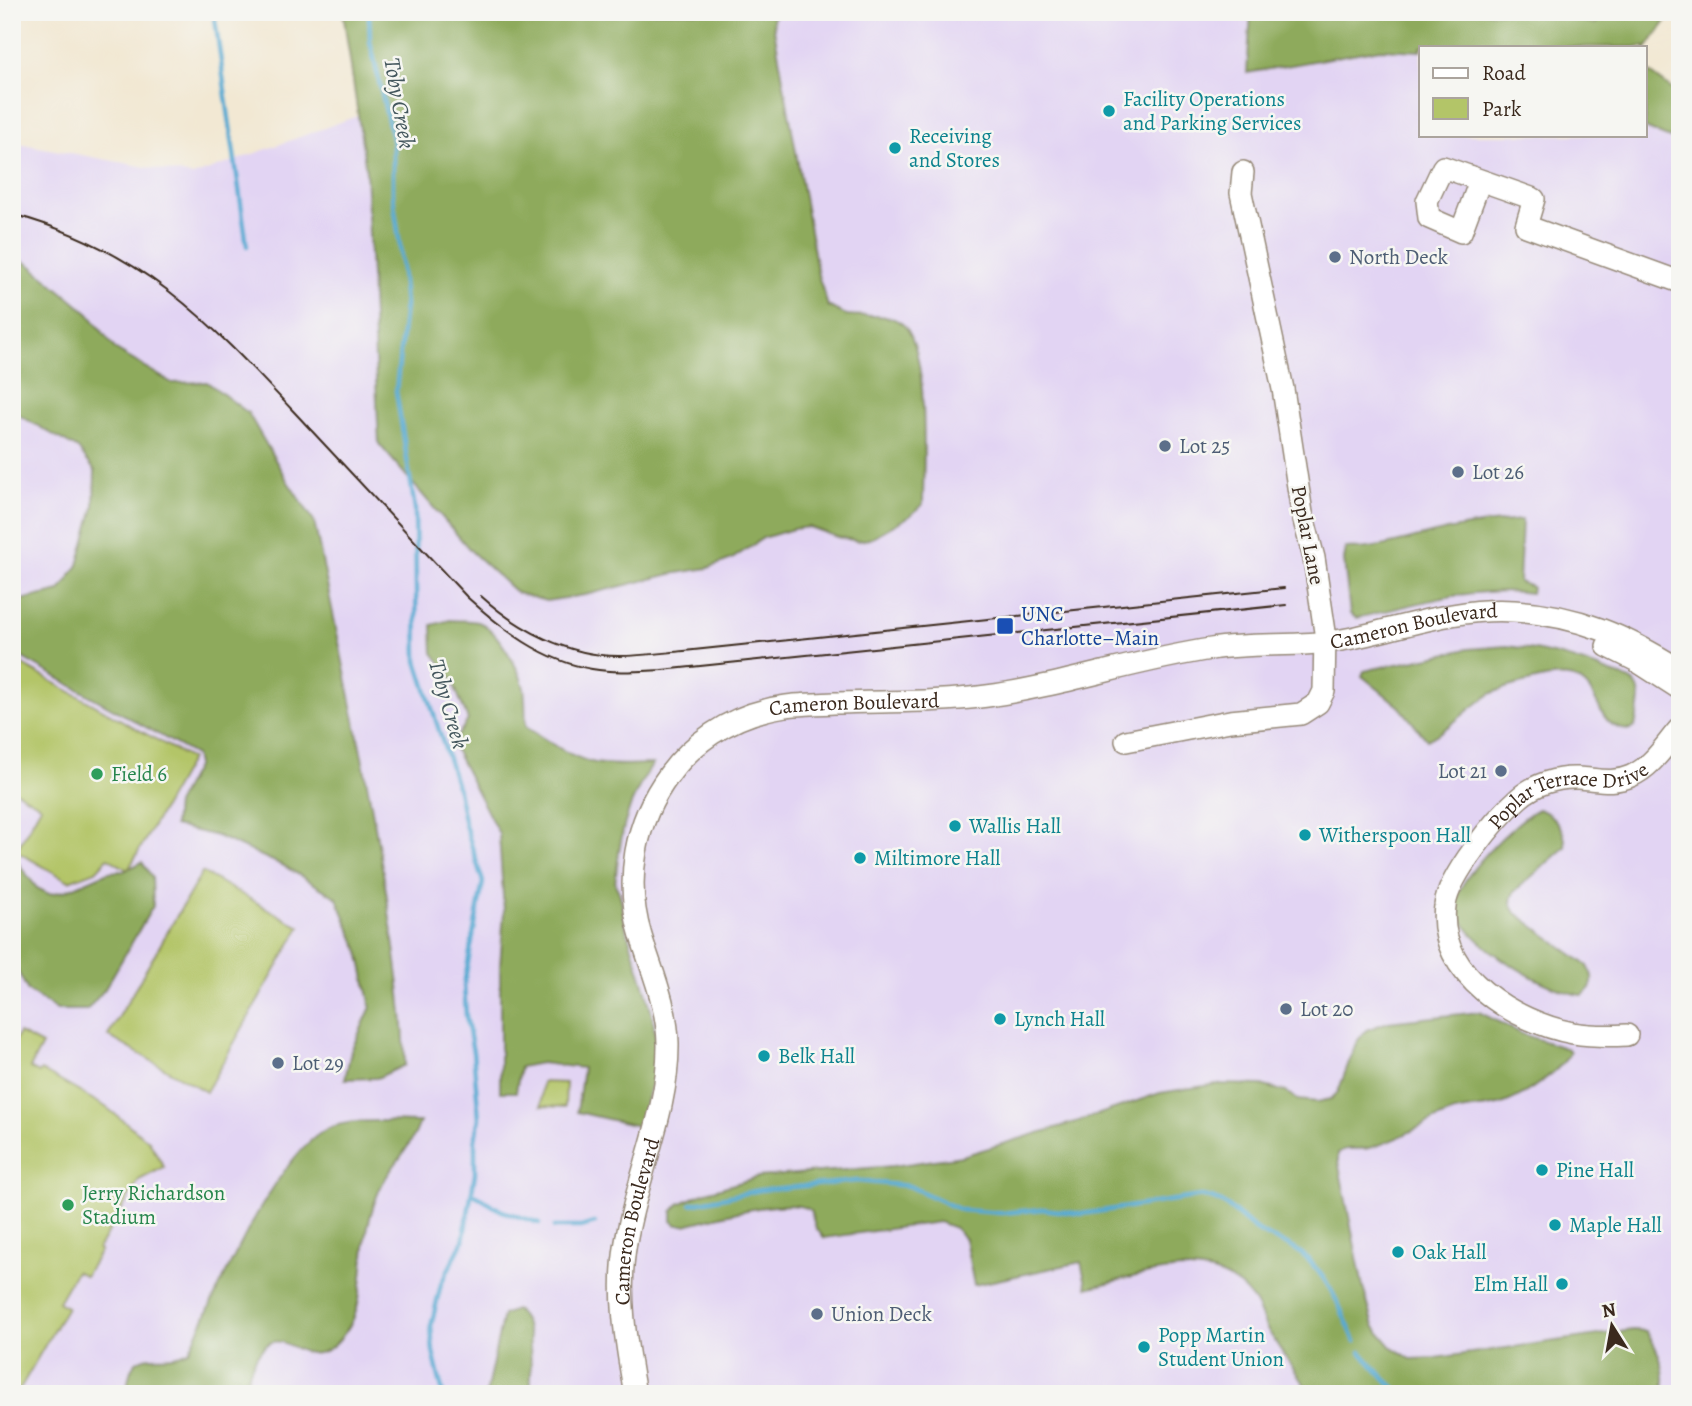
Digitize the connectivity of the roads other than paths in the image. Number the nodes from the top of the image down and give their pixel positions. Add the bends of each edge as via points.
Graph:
1 (1243, 172) dead end
2 (1480, 181) dead end
3 (1680, 282) edge
4 (1324, 650) junction
5 (1680, 670) edge
6 (1680, 689) edge
7 (964, 705) junction
8 (1680, 728) edge
9 (1126, 741) dead end
10 (1627, 1035) dead end
11 (635, 1394) edge
12 (649, 1394) edge

1 - 4 street, Poplar Lane via 1241,193 1314,558
2 - 3 street via 1534,199 1525,226
4 - 5 street, Cameron Boulevard via 1455,615 1511,611 1554,615 1609,631
4 - 6 street, Cameron Boulevard via 1461,628 1533,626 1609,647
4 - 7 street, Cameron Boulevard via 1057,689 1002,707
4 - 9 street, Poplar Lane via 1322,698 1307,712 1216,723
7 - 11 street, Cameron Boulevard via 792,705 754,713 695,748 667,778 648,811 637,847 633,892 640,932 661,993 668,1058 663,1099 623,1266 624,1324
7 - 12 street, Cameron Boulevard via 765,725 728,741 702,760 678,785 660,816 647,862 647,899 652,928 675,991 682,1052 677,1098 637,1264 639,1336
8 - 10 street, Poplar Terrace Drive via 1653,760 1629,777 1557,779 1521,796 1460,867 1446,901 1446,930 1453,954 1494,999 1530,1020 1564,1031

